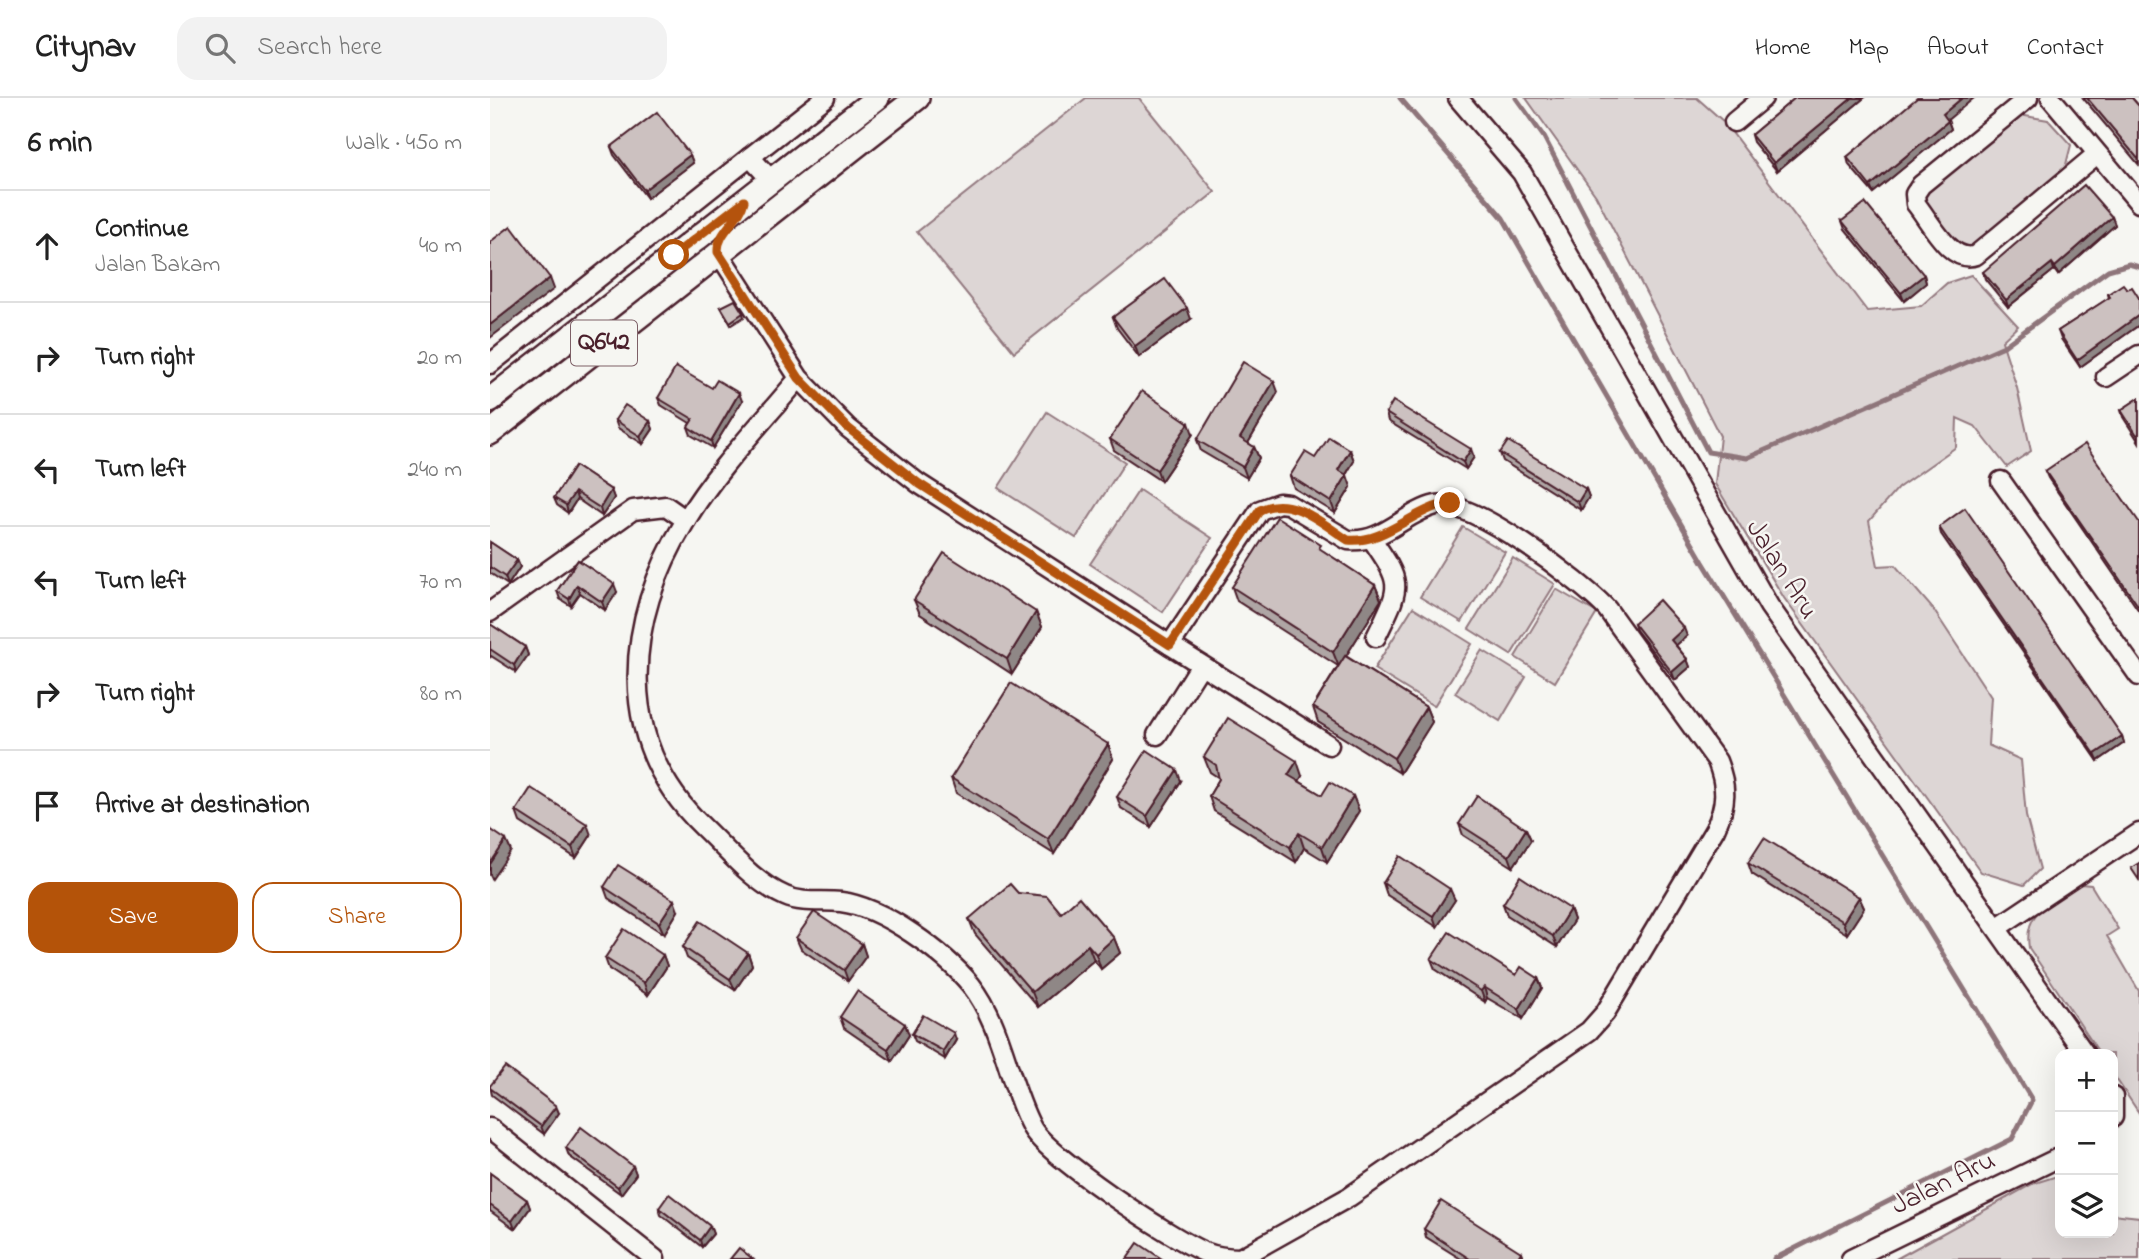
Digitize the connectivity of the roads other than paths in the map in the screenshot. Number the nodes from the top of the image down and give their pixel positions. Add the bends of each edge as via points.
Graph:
1 (825, 98) edge
2 (877, 98) edge
3 (917, 98) edge
4 (1458, 98) edge
5 (1762, 98) edge
6 (2028, 98) edge
7 (2051, 98) edge
8 (1734, 122) dead end
9 (2098, 154) junction
10 (750, 158) junction
11 (771, 180) junction
12 (744, 201) junction
13 (2139, 203) edge
14 (656, 234) junction
15 (718, 252) junction
16 (674, 255) junction
17 (2139, 355) edge
18 (490, 364) edge
19 (2106, 377) dead end
20 (799, 378) junction
21 (490, 400) edge
22 (490, 433) edge
23 (2001, 481) dead end
24 (685, 520) junction
25 (1371, 538) junction
26 (490, 612) edge
27 (1376, 637) dead end
28 (1170, 645) junction
29 (1201, 665) junction
30 (2139, 676) edge
31 (1157, 735) dead end
32 (1329, 745) dead end
33 (2139, 833) edge
34 (1998, 927) junction
35 (2082, 1049) edge
36 (490, 1128) edge
37 (2055, 1159) edge
38 (656, 1259) edge
39 (1241, 1259) edge
40 (1851, 1259) edge

1 - 10 street
2 - 11 main road, Q642
3 - 15 main road, Q642
4 - 34 street, Jalan Aru via 1522,173 1769,606
5 - 8 street
6 - 9 street via 1915,194 1916,204 1956,255 1968,258 1976,254
7 - 9 street
9 - 13 street
10 - 11 street
10 - 14 street
11 - 12 main road, Q642
12 - 15 main road via 720,239
12 - 16 main road, Q642
14 - 16 street
14 - 18 street
15 - 20 street
15 - 22 main road, Q642
16 - 21 main road, Q642
17 - 19 street
20 - 24 street
20 - 28 street via 848,428 918,483
23 - 30 street
24 - 26 street via 666,506 633,510
24 - 39 street via 656,581 640,633 636,684 642,727 657,768 683,808 768,887 802,901 860,907 894,924 953,966 985,1007 1033,1129 1044,1144 1179,1239 1220,1258
25 - 27 street via 1395,573 1396,586
25 - 28 street via 1348,540 1288,504 1260,510
25 - 39 street via 1434,505 1450,503 1567,572 1607,609 1717,761 1725,780 1726,804 1701,856 1605,1013 1589,1031 1349,1197
28 - 29 street
29 - 31 street
29 - 32 street
33 - 34 street
34 - 35 street, Jalan Aru
36 - 38 street
37 - 40 street, Jalan Aru

